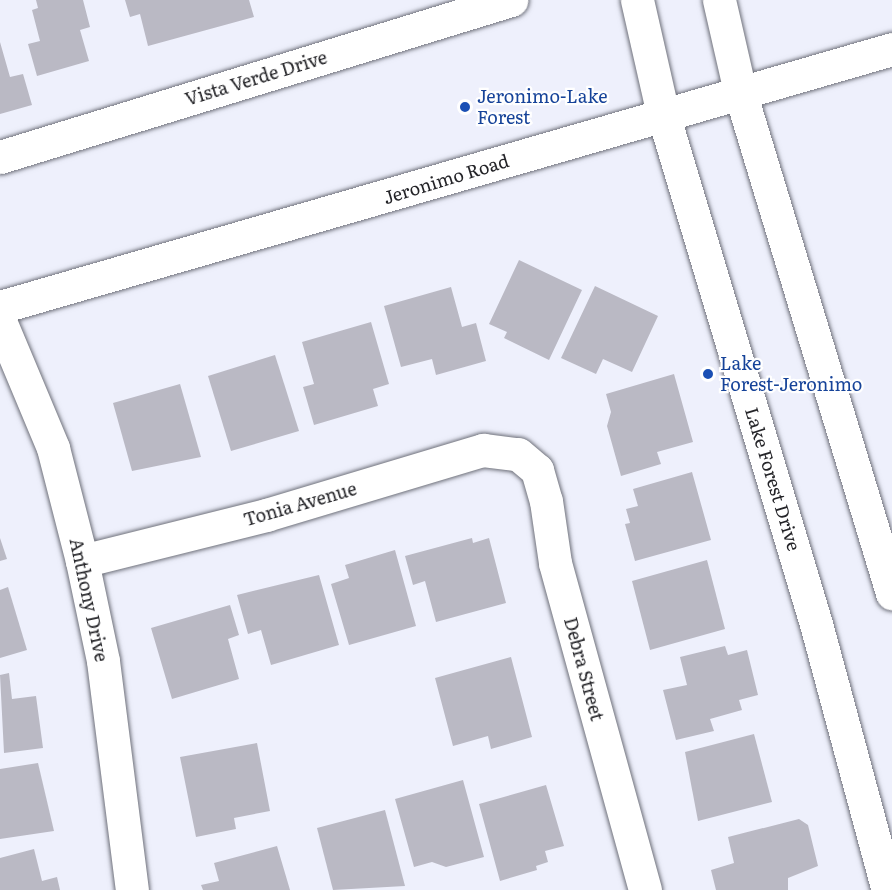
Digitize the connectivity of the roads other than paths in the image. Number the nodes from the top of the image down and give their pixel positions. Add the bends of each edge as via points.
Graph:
1 (511, 0) edge
2 (637, 0) edge
3 (719, 0) edge
4 (892, 49) edge
5 (740, 92) junction
6 (663, 114) junction
7 (0, 157) edge
8 (0, 307) edge
9 (0, 321) edge
10 (518, 454) joint
11 (82, 561) junction
12 (892, 593) edge
13 (132, 890) edge
14 (645, 890) edge
15 (888, 890) edge

1 - 7 main road, Vista Verde Drive
2 - 6 main road, Lake Forest Drive
3 - 5 main road
4 - 5 main road, Jeronimo Road
5 - 6 main road, Jeronimo Road
5 - 12 main road
6 - 8 main road, Jeronimo Road
6 - 15 main road, Lake Forest Drive via 816,624
9 - 11 main road, Anthony Drive via 53,448
10 - 11 main road, Tonia Avenue via 483,450 266,515
10 - 14 main road, Debra Street via 537,470 555,563
11 - 13 main road, Anthony Drive via 103,661

